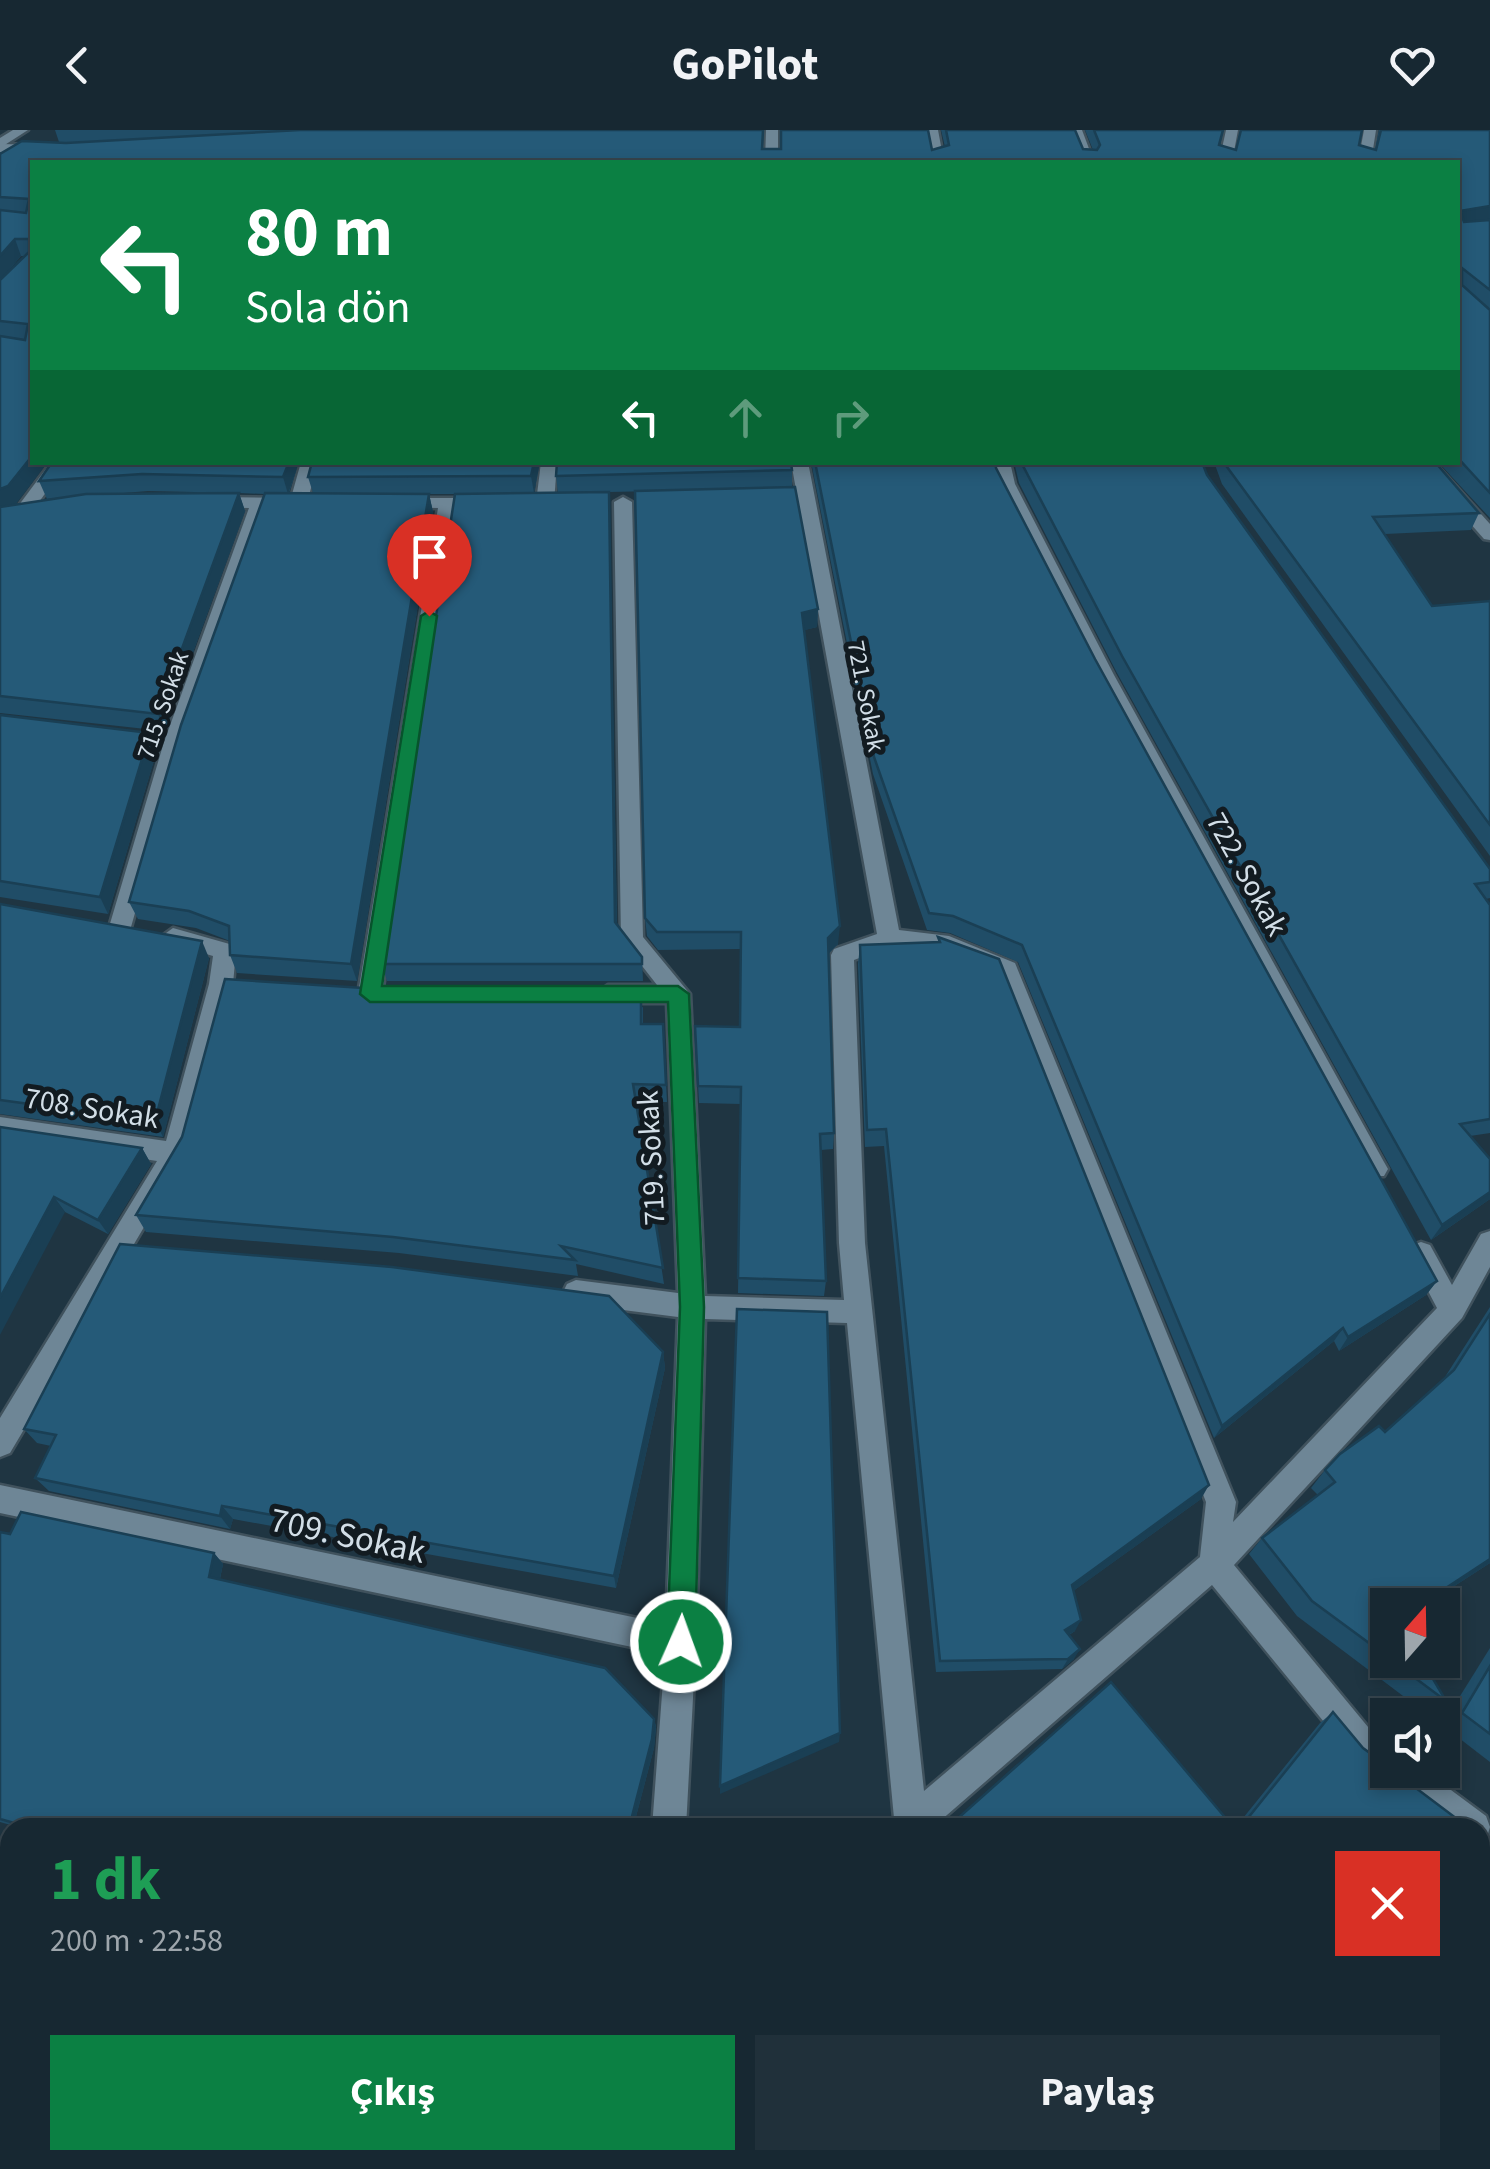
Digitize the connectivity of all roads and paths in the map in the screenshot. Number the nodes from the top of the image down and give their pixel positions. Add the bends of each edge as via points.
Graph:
1 (22, 130) edge
2 (772, 130) edge
3 (932, 130) edge
4 (1076, 130) edge
5 (1232, 130) edge
6 (1370, 130) edge
7 (0, 146) edge
8 (53, 150) edge
9 (772, 160) edge
10 (938, 160) edge
11 (1087, 160) edge
12 (1226, 160) edge
13 (1366, 160) edge
14 (58, 465) edge
15 (310, 465) edge
16 (549, 465) edge
17 (799, 465) edge
18 (1002, 465) edge
19 (1427, 465) edge
20 (190, 502) edge
21 (260, 502) junction
22 (623, 502) edge
23 (372, 503) edge
24 (446, 503) junction
25 (506, 503) edge
26 (525, 503) edge
27 (545, 503) junction
28 (564, 503) edge
29 (0, 516) edge
30 (1490, 535) edge
31 (890, 939) junction
32 (371, 994) edge
33 (582, 994) edge
34 (678, 994) junction
35 (0, 1126) edge
36 (175, 1153) junction
37 (1386, 1190) edge
38 (1405, 1224) edge
39 (1490, 1242) edge
40 (120, 1244) junction
41 (157, 1247) edge
42 (555, 1289) edge
43 (692, 1307) junction
44 (1452, 1310) junction
45 (860, 1312) junction
46 (0, 1444) edge
47 (0, 1498) edge
48 (1214, 1564) junction
49 (681, 1642) junction
50 (1370, 1750) edge
51 (1421, 1788) edge
52 (670, 1818) edge
53 (908, 1818) edge
54 (919, 1818) edge
55 (1461, 1818) edge

1 - 7 street
2 - 9 street
3 - 10 street
4 - 11 street
5 - 12 street
6 - 13 street
7 - 8 street
14 - 29 street via 34,508
15 - 21 street via 307,503
16 - 27 street
17 - 31 street, 721. Sokak via 793,497
18 - 37 street, 722. Sokak via 1104,675
19 - 30 street
20 - 21 street
21 - 36 street, 715. Sokak via 164,741 111,926 225,951 230,984
22 - 34 street via 632,940
23 - 24 street
24 - 25 street
24 - 32 street
26 - 27 street
27 - 28 street
31 - 45 street via 842,955
31 - 48 street via 962,948 1007,969 1220,1502
33 - 34 street
34 - 43 street, 719. Sokak
35 - 36 street, 708. Sokak
36 - 40 street
38 - 44 street
39 - 44 street
40 - 41 street
40 - 46 street
42 - 43 street
43 - 45 street
43 - 49 street, 719. Sokak
44 - 48 street
45 - 53 street
47 - 49 street, 709. Sokak
48 - 50 street
48 - 54 street
49 - 52 street, 719. Sokak
51 - 55 street

